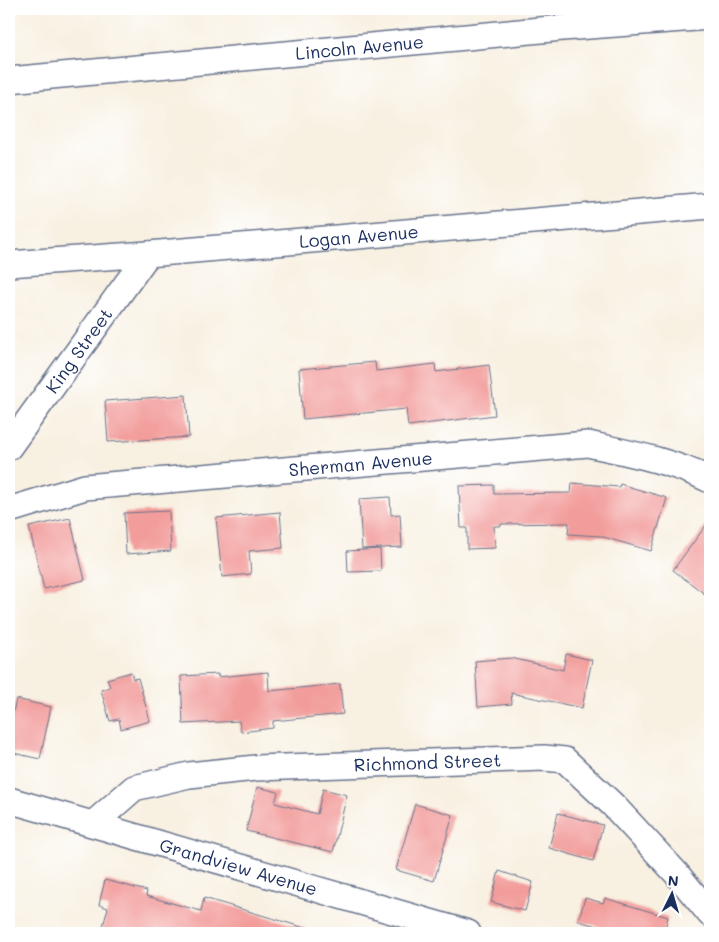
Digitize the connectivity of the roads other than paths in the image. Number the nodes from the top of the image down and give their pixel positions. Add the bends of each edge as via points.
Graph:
1 (710, 17) edge
2 (561, 18) edge
3 (9, 80) edge
4 (710, 206) edge
5 (148, 254) junction
6 (9, 264) edge
7 (9, 447) edge
8 (710, 480) edge
9 (9, 510) edge
10 (9, 800) edge
11 (93, 824) junction
12 (710, 914) edge
13 (468, 933) edge

1 - 2 street, Lincoln Avenue
2 - 3 street, Lincoln Avenue
4 - 5 street, Logan Avenue
5 - 6 street, Logan Avenue
5 - 7 street, King Street
8 - 9 street, Sherman Avenue via 650,458 588,444 85,487
10 - 11 street, Grandview Avenue
11 - 12 street, Richmond Street via 134,788 189,775 256,768 544,758 566,760 613,805
11 - 13 street, Grandview Avenue

